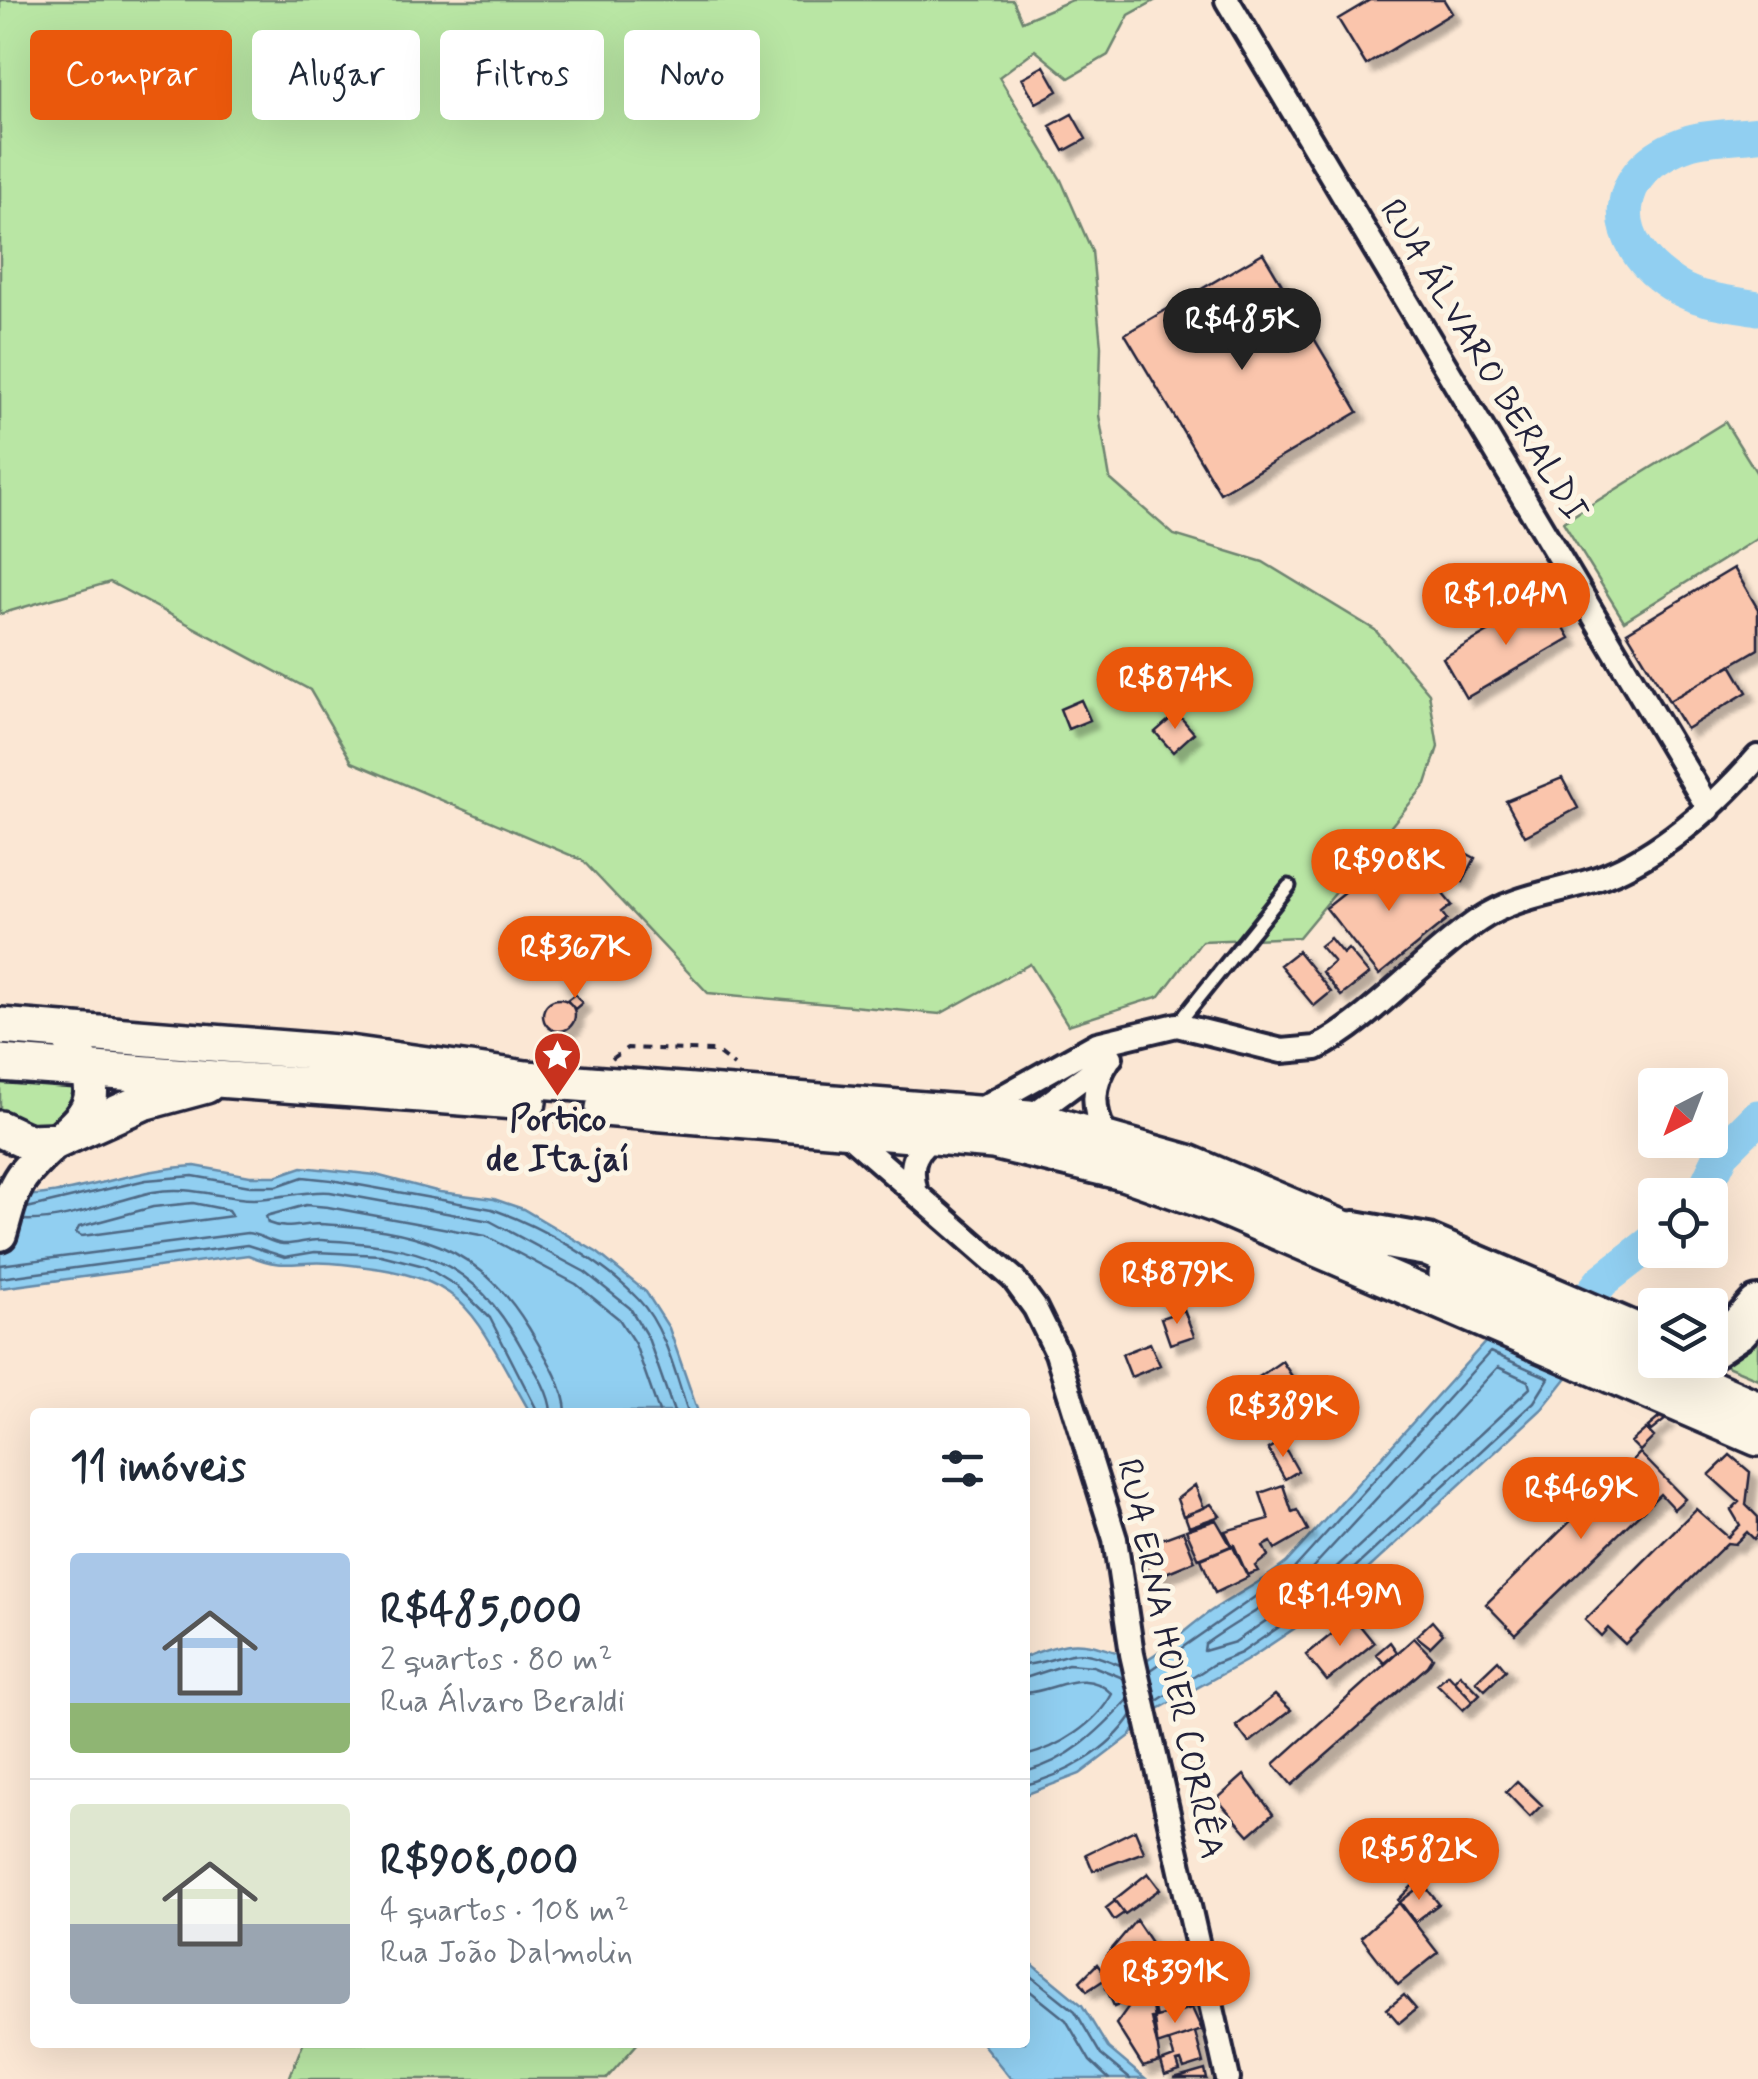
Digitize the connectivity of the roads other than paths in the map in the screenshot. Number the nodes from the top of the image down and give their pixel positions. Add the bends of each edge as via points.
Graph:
1 (1227, 0) edge
2 (1758, 757) edge
3 (1709, 808) junction
4 (1290, 886) dead end
5 (1177, 1025) junction
6 (62, 1030) junction
7 (4, 1032) edge
8 (1144, 1034) junction
9 (1111, 1057) junction
10 (0, 1063) edge
11 (85, 1068) junction
12 (241, 1078) junction
13 (1029, 1118) junction
14 (836, 1126) junction
15 (985, 1126) junction
16 (0, 1132) edge
17 (937, 1135) junction
18 (1105, 1137) junction
19 (64, 1138) junction
20 (915, 1189) junction
21 (12, 1195) junction
22 (1354, 1232) joint
23 (0, 1234) edge
24 (1474, 1289) junction
25 (1758, 1306) edge
26 (1728, 1336) edge
27 (1630, 1350) edge
28 (1758, 1410) edge
29 (1758, 1438) edge
30 (1228, 2079) edge

1 - 3 street, RUA ÁLVARO BERALDI
2 - 3 street
3 - 5 street via 1632,863 1596,880 1515,899 1479,920 1331,1040 1308,1051 1282,1051
4 - 5 lane
5 - 8 street
6 - 7 main road
6 - 11 street
6 - 15 main road via 349,1054
8 - 9 street
8 - 15 street via 1097,1044
9 - 13 street
9 - 18 street via 1094,1094
10 - 11 main road
11 - 12 main road
11 - 19 street via 88,1107
12 - 14 main road
12 - 19 main road via 162,1096
13 - 15 main road
13 - 18 main road
14 - 17 main road
14 - 20 street, RUA ERNA HOIER CORRÊA
15 - 17 main road
15 - 24 main road
16 - 19 main road via 28,1142
16 - 21 street
17 - 20 street via 912,1164
18 - 22 main road via 1188,1163
19 - 21 street via 34,1162
20 - 30 street, RUA ERNA HOIER CORRÊA via 1013,1278 1042,1320 1123,1575 1132,1654
21 - 23 street
22 - 24 highway via 1427,1245
24 - 27 highway
25 - 26 highway
27 - 28 main road
27 - 29 main road

